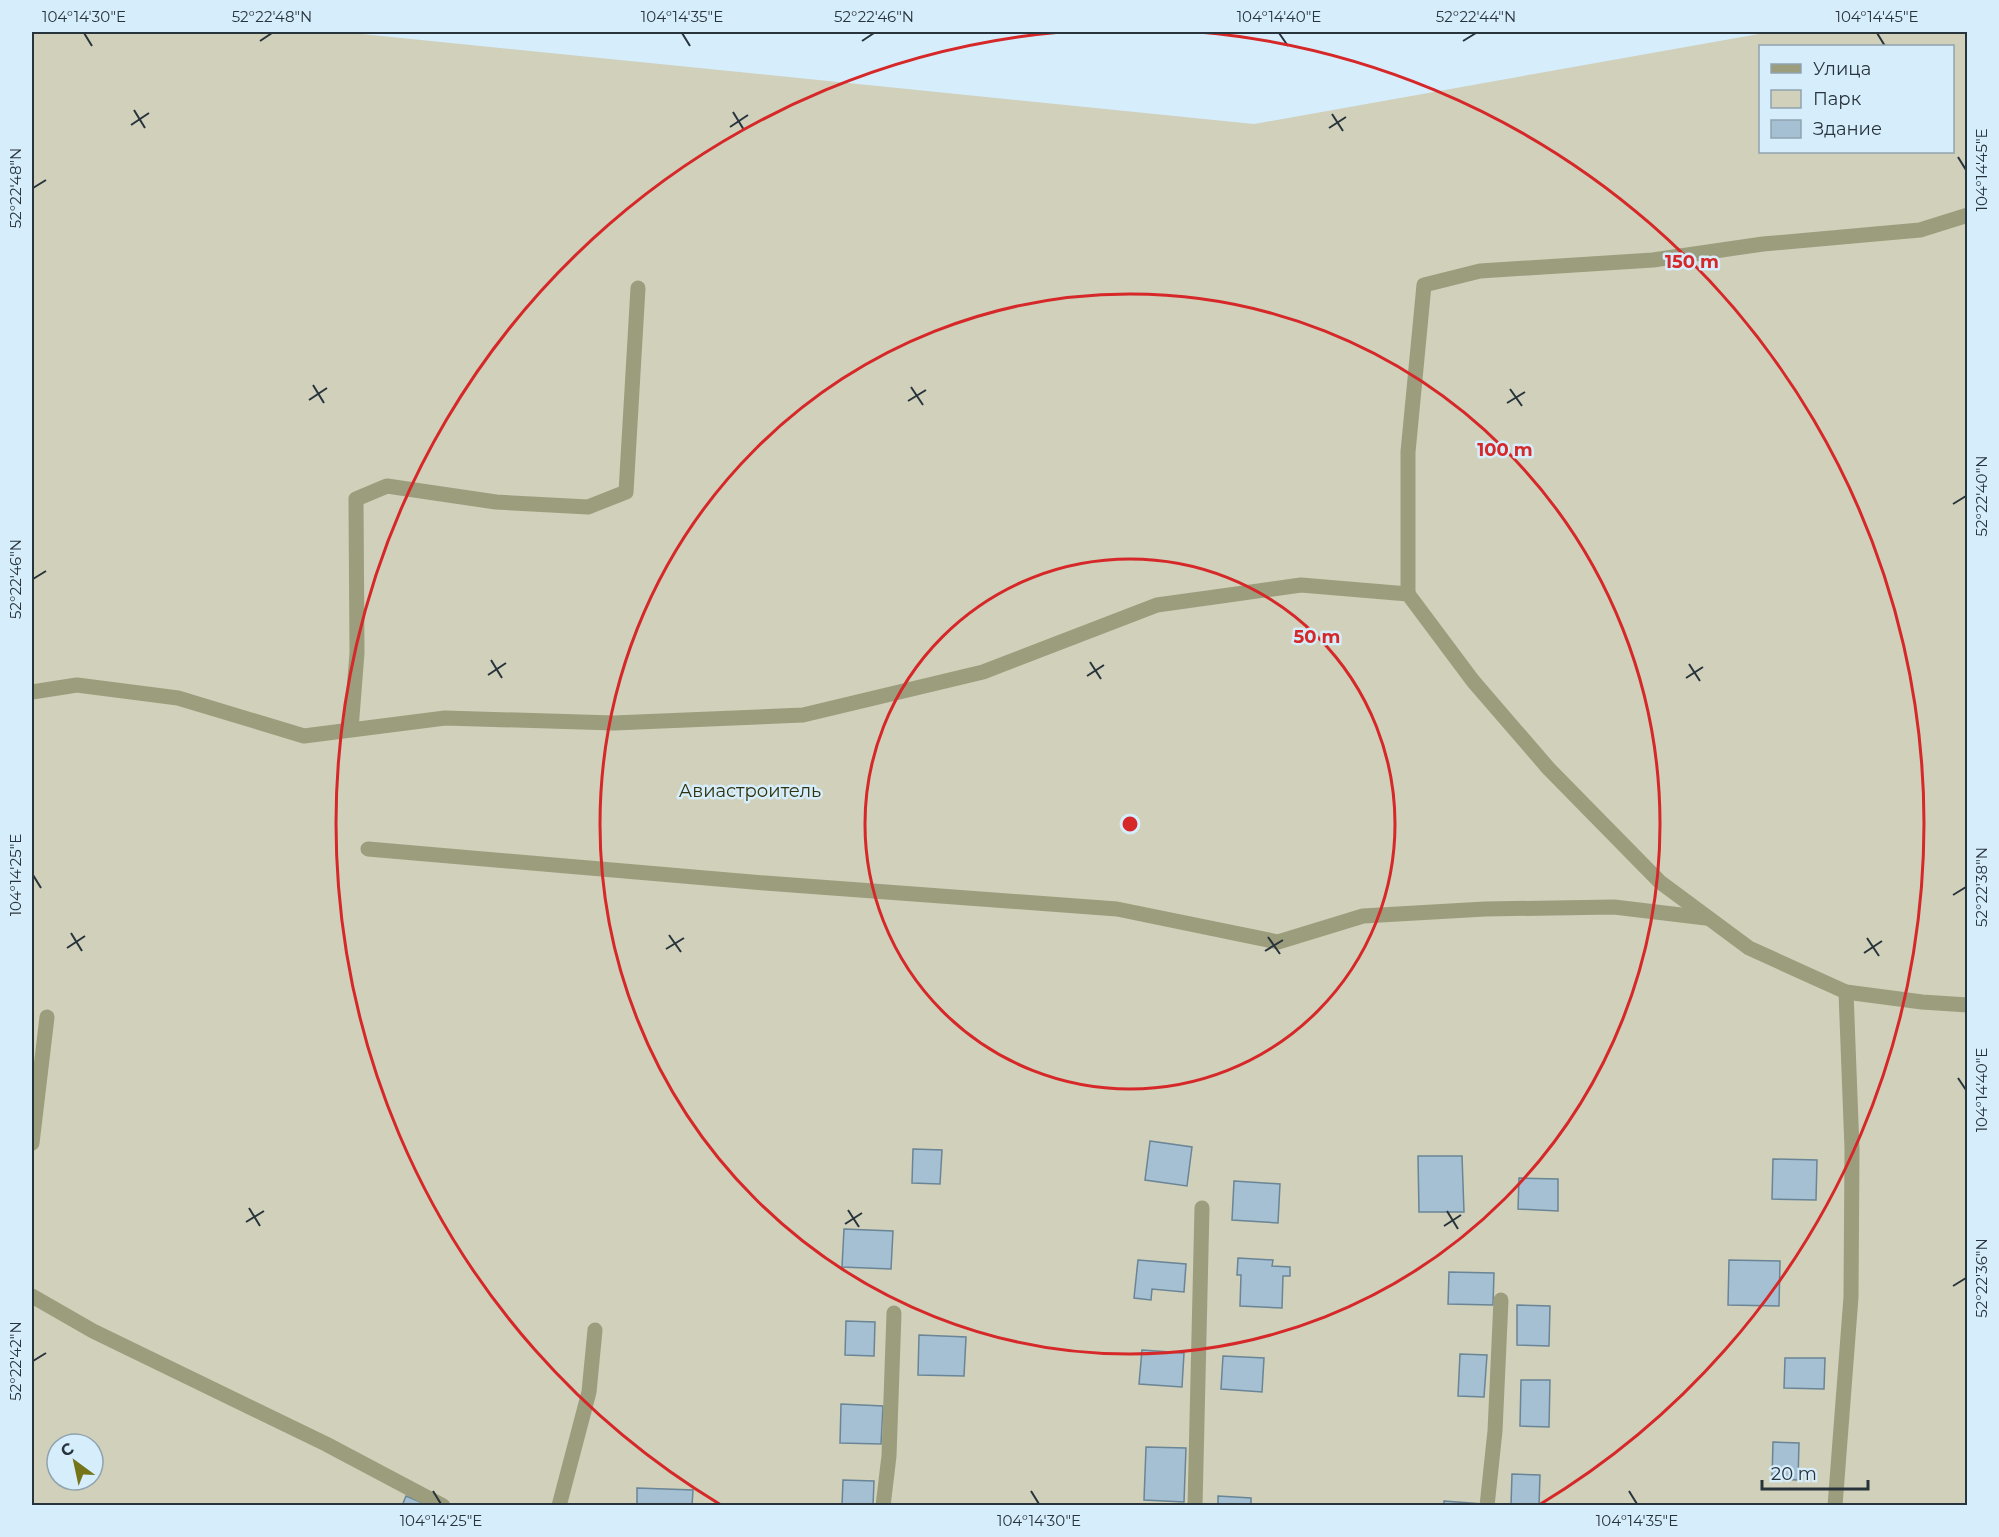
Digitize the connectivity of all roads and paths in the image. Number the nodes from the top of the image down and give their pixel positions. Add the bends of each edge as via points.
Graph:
1 (1968, 215) edge
2 (638, 288) dead end
3 (1408, 594) junction
4 (32, 692) edge
5 (351, 729) junction
6 (368, 849) dead end
7 (1709, 918) junction
8 (1846, 992) junction
9 (1968, 1005) edge
10 (48, 1017) dead end
11 (32, 1143) edge
12 (1202, 1208) dead end
13 (32, 1296) edge
14 (1501, 1300) dead end
15 (894, 1313) dead end
16 (595, 1330) dead end
17 (443, 1506) edge
18 (558, 1506) edge
19 (883, 1506) edge
20 (1195, 1506) edge
21 (1487, 1506) edge
22 (1835, 1506) edge

1 - 3 street via 1920,230 1763,244 1653,260 1480,271 1424,285 1408,452
2 - 5 street via 626,492 588,507 496,502 387,486 356,499 357,653
3 - 5 street via 1301,585 1157,605 983,672 803,715 614,723 445,718
3 - 7 street via 1473,681 1550,769 1660,882
4 - 5 street via 77,685 178,698 304,736
6 - 7 street via 1117,909 1278,942 1363,916 1473,909 1614,907
7 - 8 street via 1749,948
8 - 9 street
8 - 22 street via 1852,1149 1851,1297
10 - 11 street
12 - 20 street
13 - 17 street via 93,1331 326,1444
14 - 21 street
15 - 19 street via 889,1456
16 - 18 street via 589,1392

